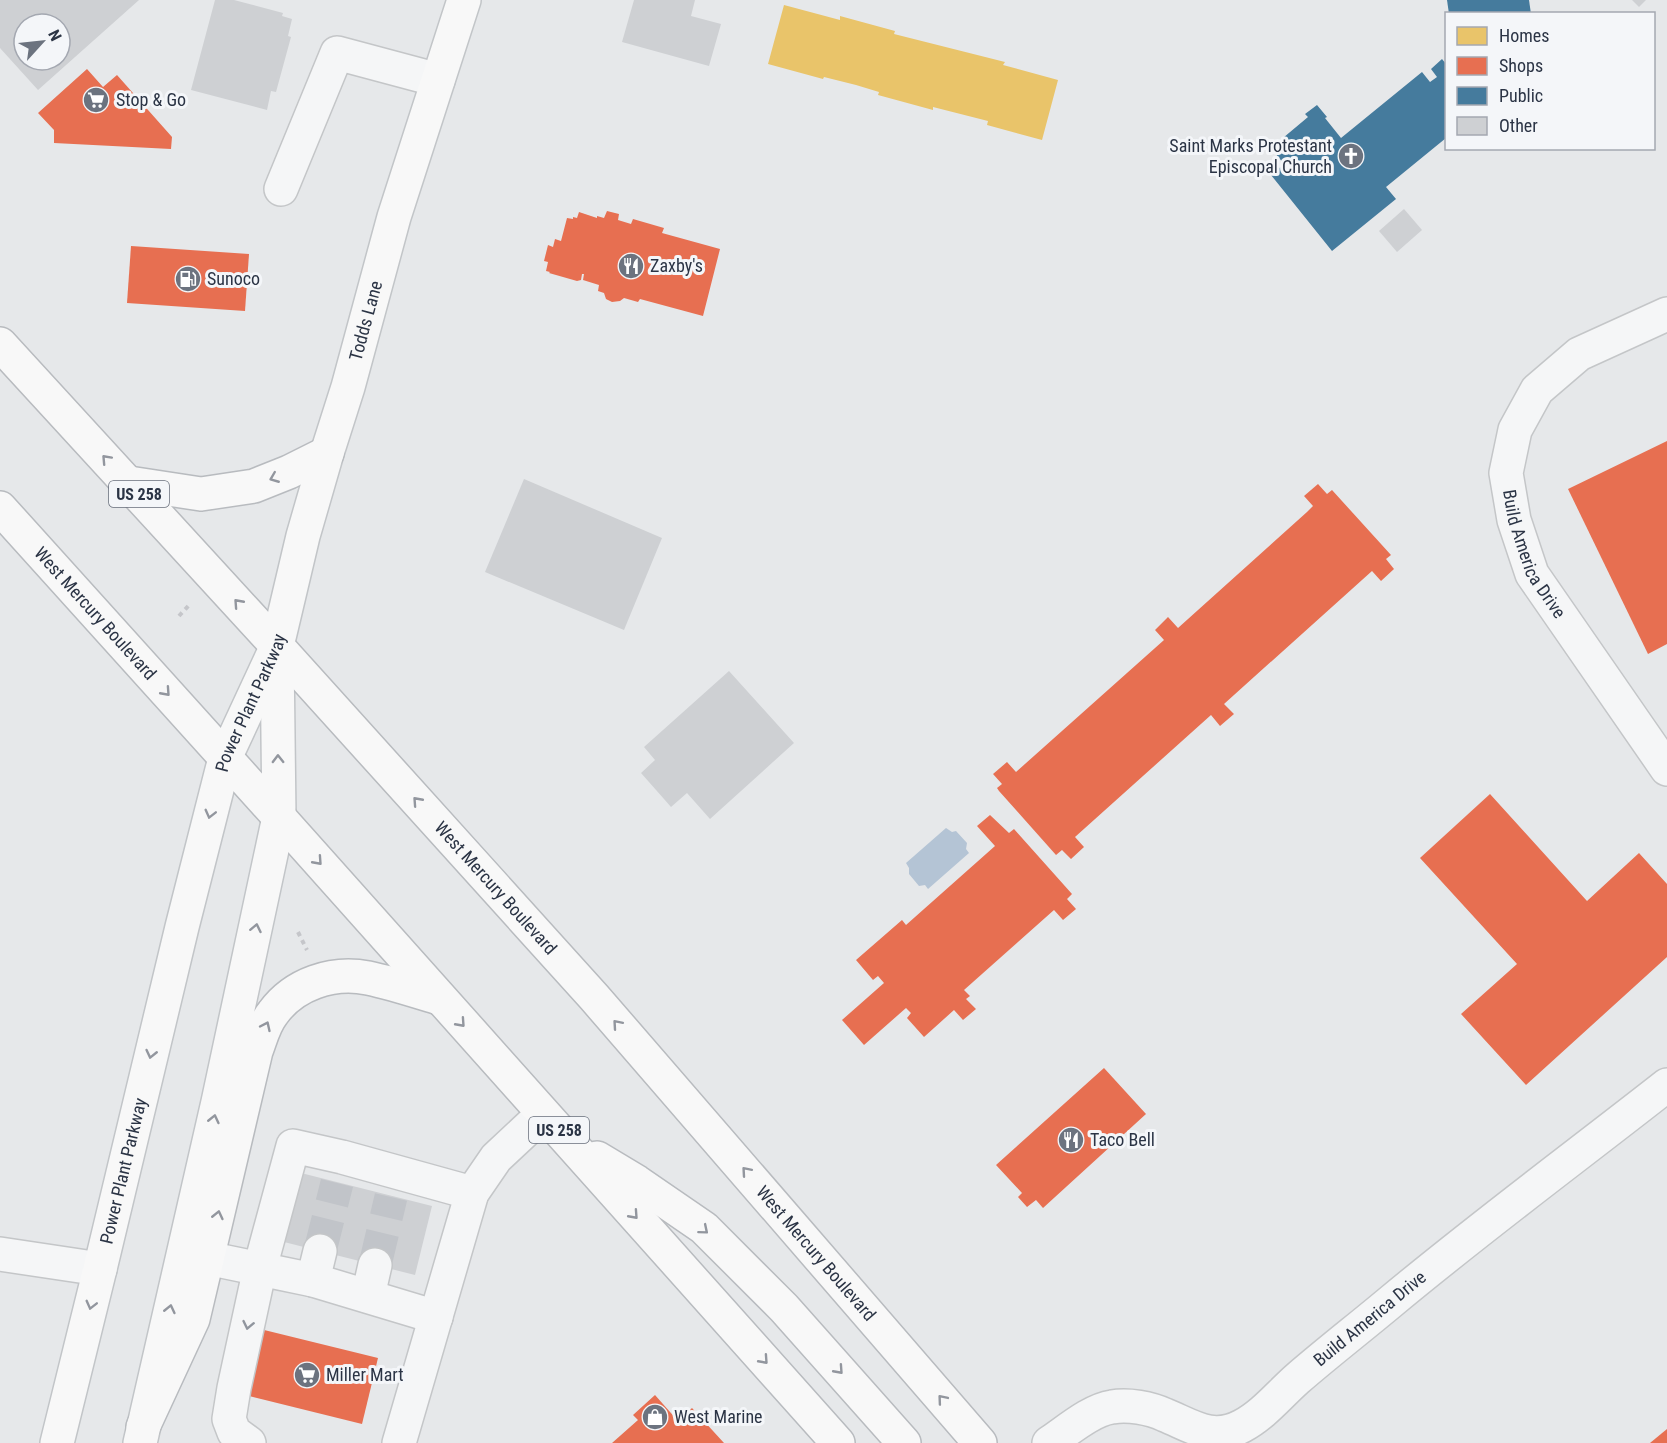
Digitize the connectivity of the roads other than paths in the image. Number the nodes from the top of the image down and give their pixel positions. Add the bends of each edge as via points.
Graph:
1 (464, 0) edge
2 (438, 80) junction
3 (281, 189) dead end
4 (1667, 314) edge
5 (0, 344) edge
6 (327, 453) junction
7 (129, 483) junction
8 (0, 508) edge
9 (277, 646) junction
10 (225, 758) junction
11 (1667, 769) edge
12 (279, 817) junction
13 (439, 998) junction
14 (1667, 1085) edge
15 (543, 1114) junction
16 (568, 1140) junction
17 (472, 1193) junction
18 (0, 1254) edge
19 (207, 1258) junction
20 (260, 1268) junction
21 (100, 1269) junction
22 (436, 1317) junction
23 (144, 1438) edge
24 (57, 1443) edge
25 (249, 1443) edge
26 (399, 1443) edge
27 (838, 1443) edge
28 (904, 1443) edge
29 (980, 1443) edge
30 (1049, 1443) edge

1 - 2 main road, Todds Lane
2 - 3 lane via 337,53
2 - 6 main road, Todds Lane via 394,217
4 - 11 lane, Build America Drive via 1579,354 1537,390 1515,430 1506,473 1514,520 1532,573
7 -> 5 main road, West Mercury Boulevard / US 258
6 -> 7 main road via 254,486 201,494
6 - 9 main road, Todds Lane
9 -> 7 main road, West Mercury Boulevard / US 258
8 -> 10 main road, West Mercury Boulevard / US 258
9 - 10 main road, Power Plant Parkway
12 -> 9 main road, Power Plant Parkway
29 -> 9 main road, West Mercury Boulevard / US 258 via 594,997
10 - 12 main road, West Mercury Boulevard / US 258
10 -> 21 main road, Power Plant Parkway
12 -> 13 main road, West Mercury Boulevard / US 258
23 -> 12 main road, Power Plant Parkway
13 -> 15 main road, West Mercury Boulevard / US 258
19 -> 13 main road via 256,1051 263,1030 284,999 308,984 351,976
14 - 30 lane, Build America Drive via 1404,1290 1258,1416 1240,1427 1222,1433 1207,1432 1163,1414 1135,1407 1110,1407 1088,1416
15 - 16 main road, West Mercury Boulevard / US 258
15 - 17 lane via 495,1158
16 -> 27 main road, West Mercury Boulevard / US 258
16 -> 28 main road via 704,1228 784,1308
17 - 20 lane via 394,1184 340,1170 293,1146
17 - 22 lane
18 - 21 lane
19 - 20 lane
19 - 23 main road via 193,1319
20 - 22 lane via 316,1266 372,1280
20 -> 25 lane via 229,1419 234,1432
21 -> 24 main road, Power Plant Parkway
22 - 26 lane

